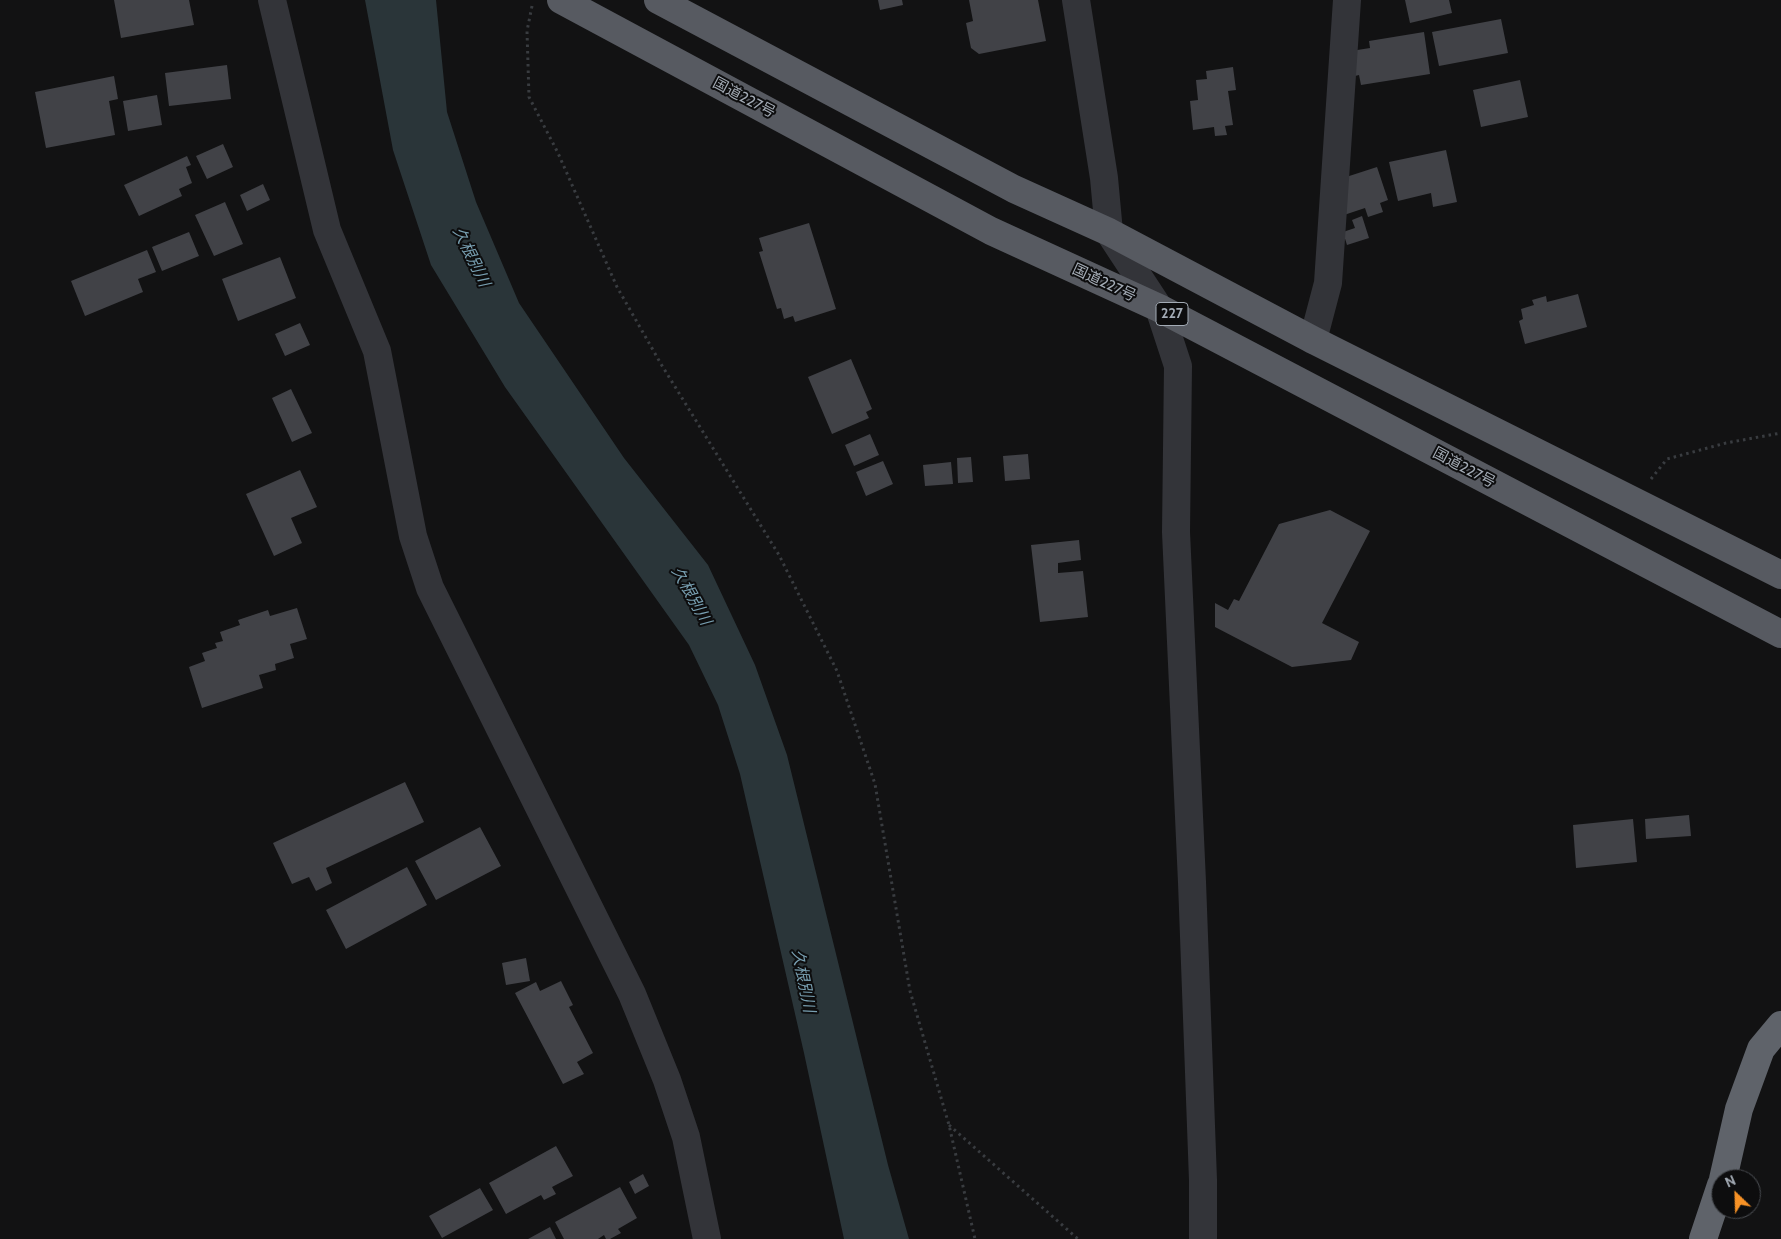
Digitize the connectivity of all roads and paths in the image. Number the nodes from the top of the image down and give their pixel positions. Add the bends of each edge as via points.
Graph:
1 (272, 0) edge
2 (533, 0) edge
3 (561, 0) edge
4 (658, 0) edge
5 (1076, 0) edge
6 (1347, 0) edge
7 (1109, 232) junction
8 (1159, 308) junction
9 (1313, 340) junction
10 (1781, 433) edge
11 (1633, 501) junction
12 (1781, 575) edge
13 (1781, 634) edge
14 (1781, 1025) edge
15 (949, 1125) junction
16 (1725, 1169) edge
17 (1711, 1217) edge
18 (707, 1239) edge
19 (975, 1239) edge
20 (1078, 1239) edge
21 (1203, 1239) edge
22 (1704, 1239) edge

1 - 18 street via 327,230 377,352 413,536 430,588 632,994 668,1080 686,1137
2 - 15 path via 528,31 529,97 558,153 617,287 779,555 837,672 875,784 910,991
3 - 8 highway, 国道227号 / 227 via 991,231
4 - 7 highway via 1014,189
5 - 7 street via 1104,178
6 - 9 street via 1328,283
7 - 8 street
7 - 9 highway
8 - 13 highway, 国道227号 / 227
8 - 21 street via 1178,366 1176,532 1193,902
9 - 11 highway
10 - 11 path via 1667,459
11 - 12 highway
14 - 16 highway via 1761,1049 1739,1109
15 - 19 path
15 - 20 path
17 - 22 highway

